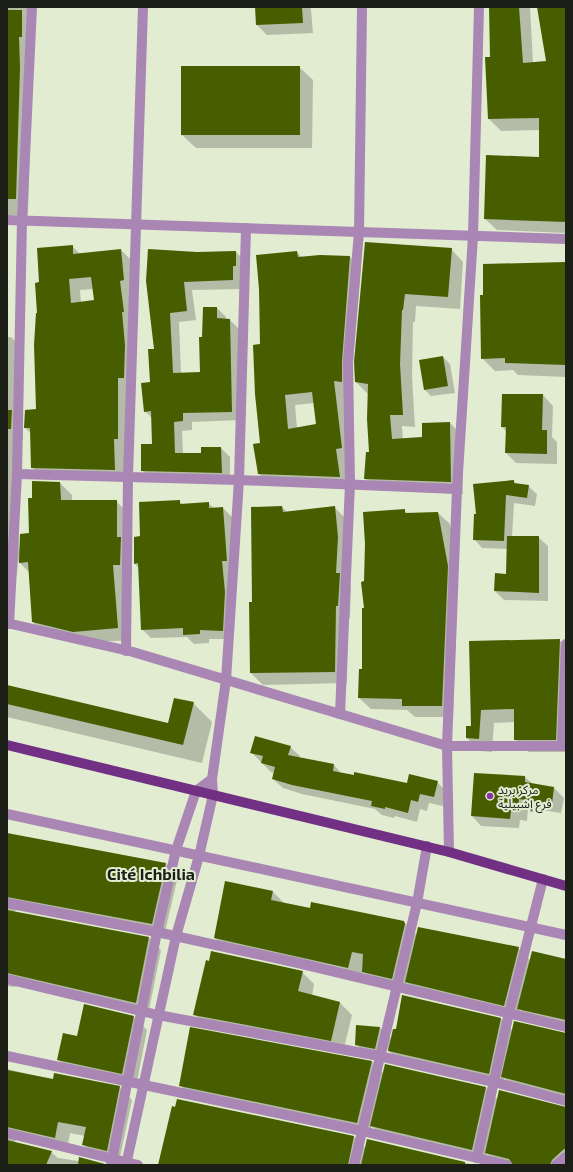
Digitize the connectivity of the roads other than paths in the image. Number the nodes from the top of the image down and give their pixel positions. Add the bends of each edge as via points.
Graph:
1 (32, 7) edge
2 (143, 7) edge
3 (362, 7) edge
4 (478, 7) edge
5 (7, 220) edge
6 (22, 220) junction
7 (136, 224) junction
8 (246, 228) junction
9 (360, 232) junction
10 (473, 236) junction
11 (566, 239) edge
12 (17, 474) junction
13 (128, 476) junction
14 (239, 480) junction
15 (350, 484) junction
16 (457, 489) junction
17 (8, 623) edge
18 (566, 644) edge
19 (126, 651) junction
20 (226, 680) junction
21 (340, 714) junction
22 (7, 745) edge
23 (447, 746) junction
24 (564, 746) edge
25 (212, 778) junction
26 (196, 791) junction
27 (213, 795) junction
28 (7, 814) edge
29 (427, 846) junction
30 (176, 850) junction
31 (449, 852) junction
32 (199, 856) junction
33 (543, 879) junction
34 (566, 885) edge
35 (7, 903) edge
36 (417, 903) junction
37 (532, 928) junction
38 (157, 932) junction
39 (566, 935) edge
40 (176, 936) junction
41 (7, 979) edge
42 (396, 986) junction
43 (142, 1011) junction
44 (509, 1013) junction
45 (158, 1015) junction
46 (566, 1027) edge
47 (7, 1056) edge
48 (379, 1056) junction
49 (494, 1082) junction
50 (127, 1083) junction
51 (144, 1086) junction
52 (566, 1101) edge
53 (362, 1131) junction
54 (7, 1133) edge
55 (566, 1157) edge
56 (477, 1158) junction
57 (112, 1162) edge
58 (126, 1164) edge
59 (138, 1165) edge
60 (354, 1165) edge
61 (507, 1165) edge
62 (556, 1165) edge

1 - 6 street
2 - 7 street
3 - 9 street
4 - 10 street
5 - 6 street
6 - 7 street
6 - 12 street
7 - 8 street
7 - 13 street
8 - 9 street
8 - 14 street
9 - 10 street
9 - 15 street via 348,362
10 - 11 street
10 - 16 street
12 - 13 street
12 - 17 street
13 - 14 street
13 - 19 street
14 - 15 street
14 - 20 street
15 - 16 street
15 - 21 street
16 - 23 street
17 - 19 street
18 - 24 street
19 - 20 street
20 - 21 street
20 - 25 street
21 - 23 street
22 - 26 main road
23 - 24 street
23 - 31 street
25 - 26 street
25 - 27 street
26 - 27 main road
26 - 30 street
27 - 29 main road
27 - 32 street
28 - 30 street
29 - 31 main road
29 - 36 street
30 - 32 street
30 - 38 street
31 - 33 main road
32 - 36 street
32 - 40 street
33 - 34 main road
33 - 37 street
35 - 38 street
36 - 37 street
36 - 42 street
37 - 39 street
37 - 44 street
38 - 40 street
38 - 43 street
40 - 42 street
40 - 45 street
41 - 43 street
42 - 44 street
42 - 48 street
43 - 45 street
43 - 50 street
44 - 46 street
44 - 49 street
45 - 48 street
45 - 51 street
47 - 50 street
48 - 49 street
48 - 53 street
49 - 52 street
49 - 56 street
50 - 51 street
50 - 57 street
51 - 53 street
51 - 58 street
53 - 56 street
53 - 60 street
54 - 57 street
55 - 62 street
56 - 61 street
57 - 58 street
58 - 59 street

